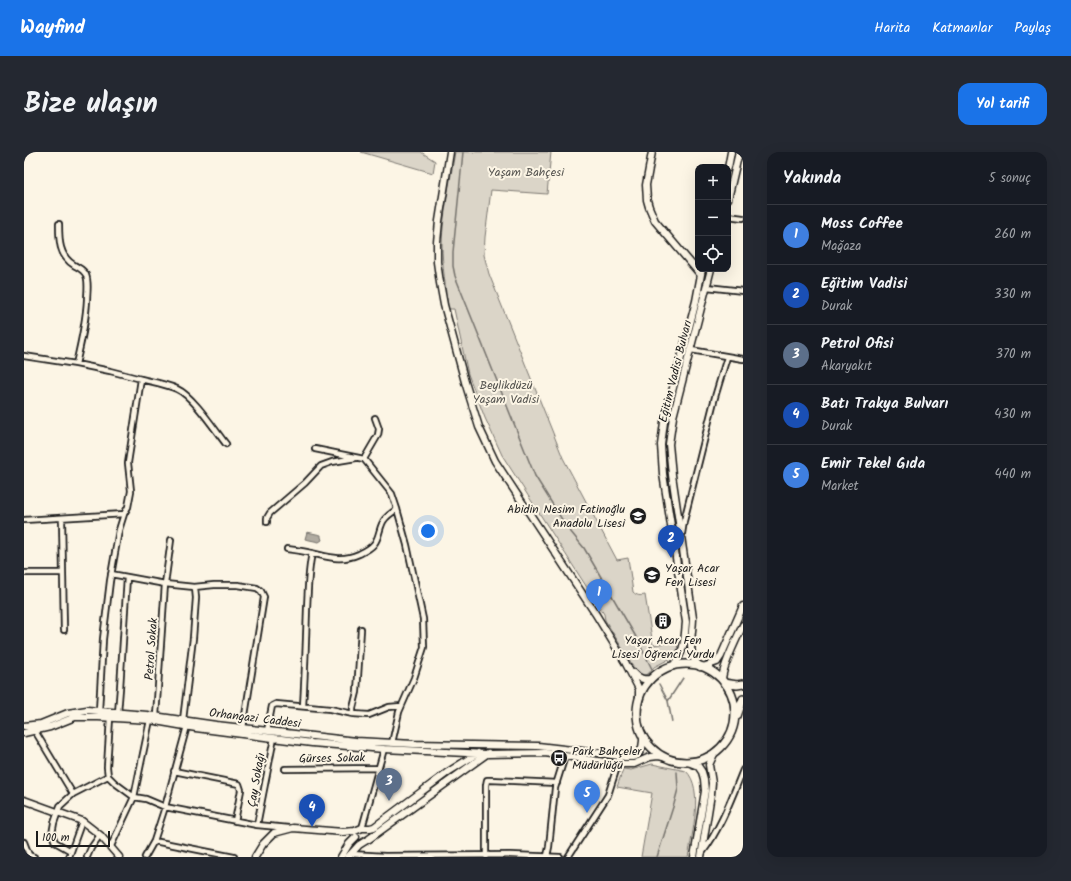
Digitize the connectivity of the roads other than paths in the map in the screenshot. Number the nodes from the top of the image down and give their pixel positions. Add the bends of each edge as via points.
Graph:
1 (450, 152) edge
2 (652, 152) edge
3 (731, 152) edge
4 (739, 152) edge
5 (729, 164) edge
6 (731, 186) edge
7 (731, 216) edge
8 (743, 218) edge
9 (59, 224) dead end
10 (695, 265) edge
11 (701, 272) edge
12 (710, 272) edge
13 (699, 285) junction
14 (707, 287) junction
15 (743, 291) edge
16 (691, 350) junction
17 (24, 356) edge
18 (727, 357) junction
19 (743, 359) edge
20 (76, 364) junction
21 (141, 379) junction
22 (375, 418) dead end
23 (226, 444) dead end
24 (315, 449) dead end
25 (362, 458) junction
26 (397, 509) junction
27 (124, 514) junction
28 (62, 519) junction
29 (24, 520) edge
30 (267, 522) dead end
31 (682, 536) junction
32 (171, 540) dead end
33 (287, 549) dead end
34 (312, 553) junction
35 (24, 573) edge
36 (63, 573) junction
37 (111, 574) junction
38 (127, 577) junction
39 (165, 584) junction
40 (194, 587) junction
41 (743, 606) edge
42 (743, 625) edge
43 (361, 629) dead end
44 (64, 630) dead end
45 (625, 662) junction
46 (673, 666) junction
47 (702, 667) junction
48 (651, 679) junction
49 (723, 682) junction
50 (743, 684) edge
51 (639, 699) junction
52 (743, 699) edge
53 (303, 706) junction
54 (401, 706) junction
55 (99, 711) junction
56 (118, 713) junction
57 (353, 714) junction
58 (156, 716) junction
59 (110, 718) junction
60 (150, 720) junction
61 (183, 720) junction
62 (734, 722) junction
63 (24, 726) edge
64 (187, 726) junction
65 (243, 728) junction
66 (267, 730) junction
67 (34, 731) junction
68 (24, 733) edge
69 (643, 736) junction
70 (274, 738) junction
71 (392, 743) junction
72 (487, 746) junction
73 (384, 749) junction
74 (454, 752) junction
75 (477, 754) junction
76 (487, 754) junction
77 (714, 754) junction
78 (565, 756) junction
79 (664, 757) junction
80 (688, 762) junction
81 (618, 764) junction
82 (456, 767) junction
83 (379, 768) junction
84 (285, 769) dead end
85 (174, 770) junction
86 (743, 770) edge
87 (108, 776) junction
88 (557, 783) junction
89 (73, 794) junction
90 (134, 797) junction
91 (24, 800) edge
92 (165, 807) junction
93 (58, 811) junction
94 (82, 820) junction
95 (235, 821) junction
96 (258, 825) junction
97 (293, 828) junction
98 (360, 832) junction
99 (100, 835) junction
100 (368, 839) junction
101 (154, 841) junction
102 (24, 845) edge
103 (111, 846) junction
104 (71, 852) junction
105 (701, 855) edge
106 (29, 856) edge
107 (349, 856) edge
108 (486, 856) edge
109 (547, 856) junction
110 (34, 857) edge
111 (69, 857) edge
112 (87, 857) edge
113 (119, 857) edge
114 (145, 857) edge
115 (234, 857) edge
116 (255, 857) edge
117 (341, 857) edge
118 (385, 857) edge
119 (465, 857) edge
120 (560, 857) edge
121 (568, 857) edge
122 (694, 857) edge

1 - 45 main road via 439,221 437,262 444,305 477,421 495,461
2 - 10 main road via 646,185 649,207 655,221
3 - 5 main road
4 - 6 main road
7 - 8 street
9 - 20 street via 61,250 67,260 85,274 88,291
11 - 13 main road, Eğitim Vadisi Bulvarı
12 - 14 main road, Eğitim Vadisi Bulvarı
13 - 14 main road
13 - 46 main road, Eğitim Vadisi Bulvarı via 664,422 661,445 663,474 686,622 682,652
14 - 15 street
14 - 16 main road, Eğitim Vadisi Bulvarı
16 - 18 street
16 - 31 main road, Eğitim Vadisi Bulvarı via 673,417 669,444
17 - 20 street
18 - 19 street
18 - 31 street
20 - 21 street
21 - 23 street via 179,390 193,402
21 - 27 street via 128,463 131,491
22 - 25 street via 379,429 378,435
24 - 25 street
25 - 26 street via 392,494
25 - 30 street via 321,466 270,513
26 - 34 street via 382,522 375,543 368,550 341,559
26 - 54 street via 423,619 424,647
27 - 28 street
27 - 37 street
28 - 29 street
28 - 36 street
31 - 47 main road, Eğitim Vadisi Bulvarı via 693,618 692,654
32 - 39 street, Petrol Sokak
33 - 34 street
34 - 53 street via 309,567
35 - 36 street
36 - 44 street
37 - 38 street
37 - 55 street via 103,639
38 - 39 street
38 - 56 street
39 - 40 street
39 - 58 street, Petrol Sokak
40 - 61 street via 196,598 193,638
40 - 65 street via 238,585 257,588 264,597
41 - 47 main road via 717,662
42 - 49 main road via 723,672
43 - 57 street
45 - 48 main road via 638,678
45 - 51 main road via 637,685
46 - 47 main road
46 - 48 main road
47 - 49 main road
48 - 51 main road
49 - 50 main road
49 - 62 main road via 732,697
51 - 69 main road via 637,719
52 - 62 main road
53 - 57 street
53 - 66 street via 272,706
54 - 57 street via 389,707 369,715
54 - 71 street
55 - 56 main road, Orhangazi Caddesi
55 - 63 main road, Orhangazi Caddesi via 74,711 41,724
56 - 58 main road, Orhangazi Caddesi
58 - 61 main road, Orhangazi Caddesi
59 - 60 main road, Orhangazi Caddesi
59 - 67 main road, Orhangazi Caddesi via 75,717
59 - 87 street
60 - 64 main road, Orhangazi Caddesi
60 - 90 street
61 - 65 main road, Orhangazi Caddesi
62 - 77 main road via 727,740
64 - 70 main road, Orhangazi Caddesi
64 - 85 street
65 - 66 main road, Orhangazi Caddesi
66 - 71 main road, Orhangazi Caddesi
67 - 68 main road, Orhangazi Caddesi
67 - 89 street
69 - 72 main road, Orhangazi Caddesi via 641,751 632,757 538,746
69 - 79 main road via 648,744
70 - 73 main road, Orhangazi Caddesi
70 - 96 street, Çay Sokağı
71 - 72 main road, Orhangazi Caddesi
72 - 75 main road
72 - 76 main road
73 - 74 main road, Orhangazi Caddesi
73 - 83 street
74 - 75 main road, Orhangazi Caddesi
74 - 82 main road via 460,757
75 - 76 main road, Orhangazi Caddesi
75 - 82 main road
76 - 78 main road, Orhangazi Caddesi via 545,753
76 - 100 main road
77 - 80 main road
77 - 105 main road via 709,765 712,794
78 - 81 main road, Orhangazi Caddesi
78 - 88 street
79 - 80 main road
79 - 81 main road, Orhangazi Caddesi via 650,757 634,764
80 - 122 main road via 698,766 702,772 705,791
81 - 121 street via 608,795
82 - 98 main road via 374,827
83 - 84 street, Gürses Sokak
83 - 98 street
85 - 92 street
85 - 95 street via 239,784 241,790
86 - 105 street via 710,843
87 - 89 street
87 - 90 street
88 - 108 street via 487,780
88 - 109 street
89 - 93 street
90 - 92 street
90 - 103 street
91 - 93 main road
92 - 95 street
92 - 101 street
93 - 94 main road
93 - 104 street via 52,834 55,842
94 - 99 main road
94 - 104 street
95 - 96 street
96 - 97 street
97 - 98 main road
97 - 116 main road via 274,833
98 - 100 main road via 368,830
98 - 100 main road via 361,842
98 - 117 main road
99 - 103 main road
99 - 112 street
100 - 107 main road
101 - 114 street
101 - 115 street
102 - 106 street
103 - 113 main road
104 - 111 street
106 - 110 street
107 - 118 street
108 - 109 street
108 - 119 street
109 - 120 street
118 - 119 street

